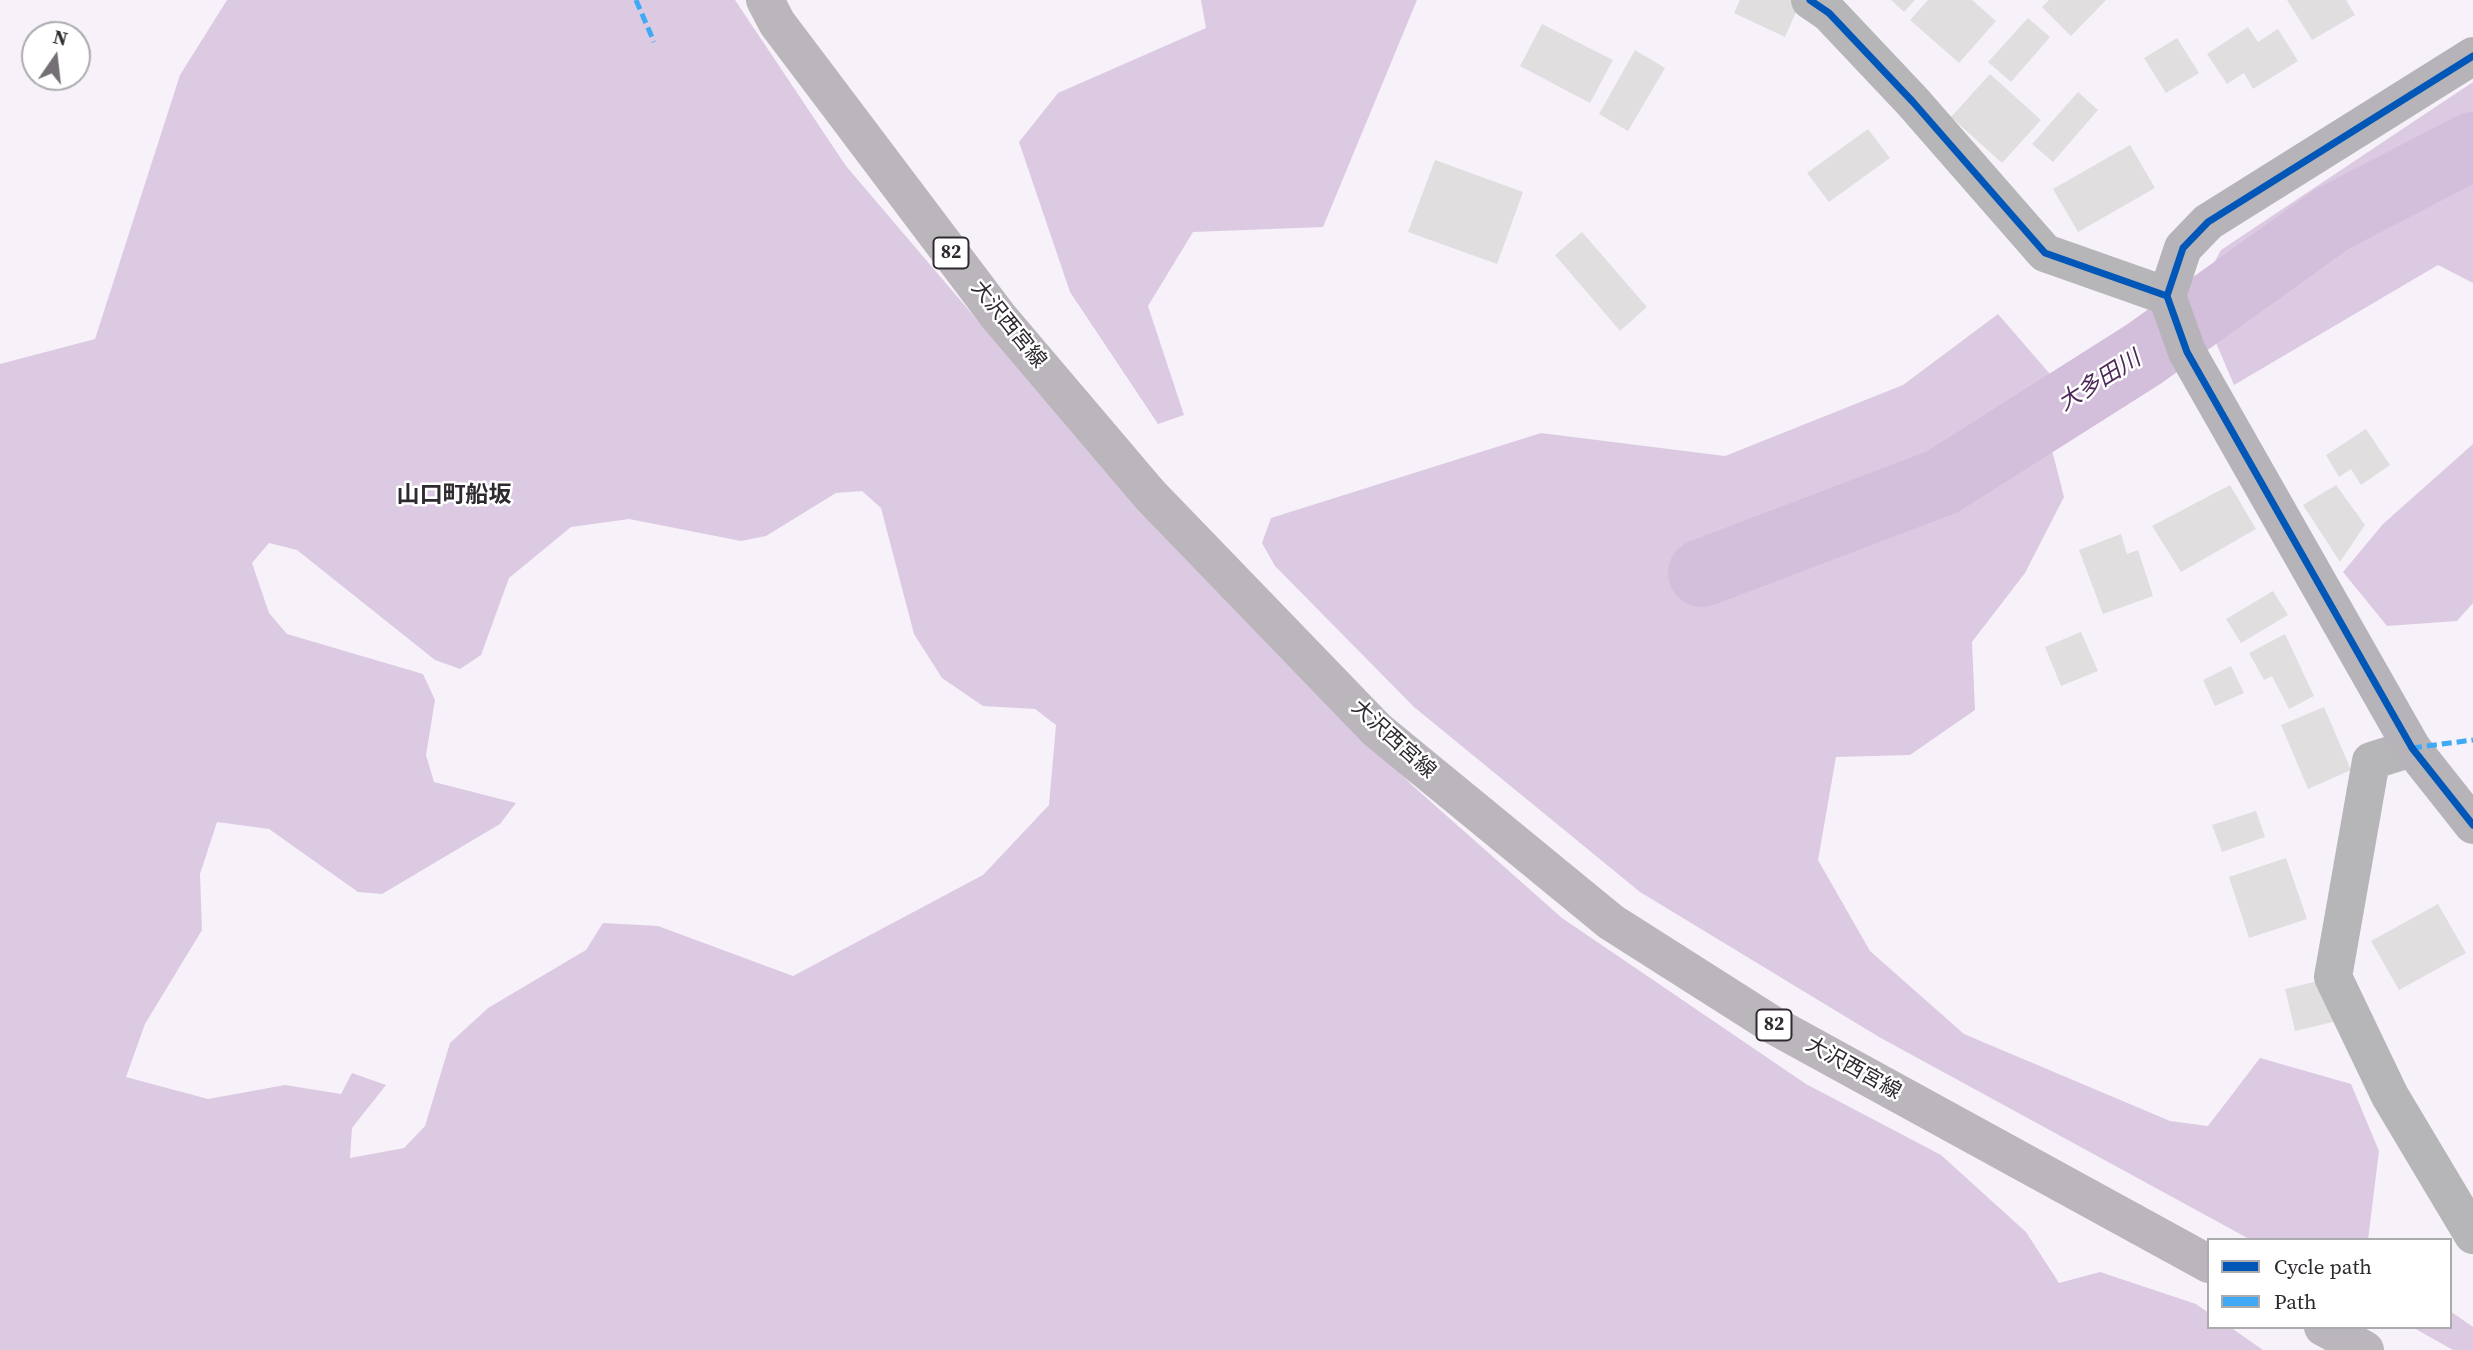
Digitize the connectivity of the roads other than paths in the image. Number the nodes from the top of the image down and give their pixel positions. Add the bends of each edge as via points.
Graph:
1 (765, 0) edge
2 (1810, 0) edge
3 (2473, 55) edge
4 (2167, 296) junction
5 (2412, 748) junction
6 (2473, 825) edge
7 (2473, 1235) edge
8 (2207, 1263) edge
9 (2327, 1329) edge
10 (2365, 1350) edge

1 - 8 main road, 大沢西宮線 / 82 via 998,316 1150,495 1377,730 1611,922 1773,1025
2 - 4 street via 1829,13 1913,102 2045,253
3 - 4 street via 2208,222 2183,248
4 - 5 street via 2187,352
5 - 6 street
5 - 7 street via 2371,761 2333,977 2390,1096
9 - 10 main road

